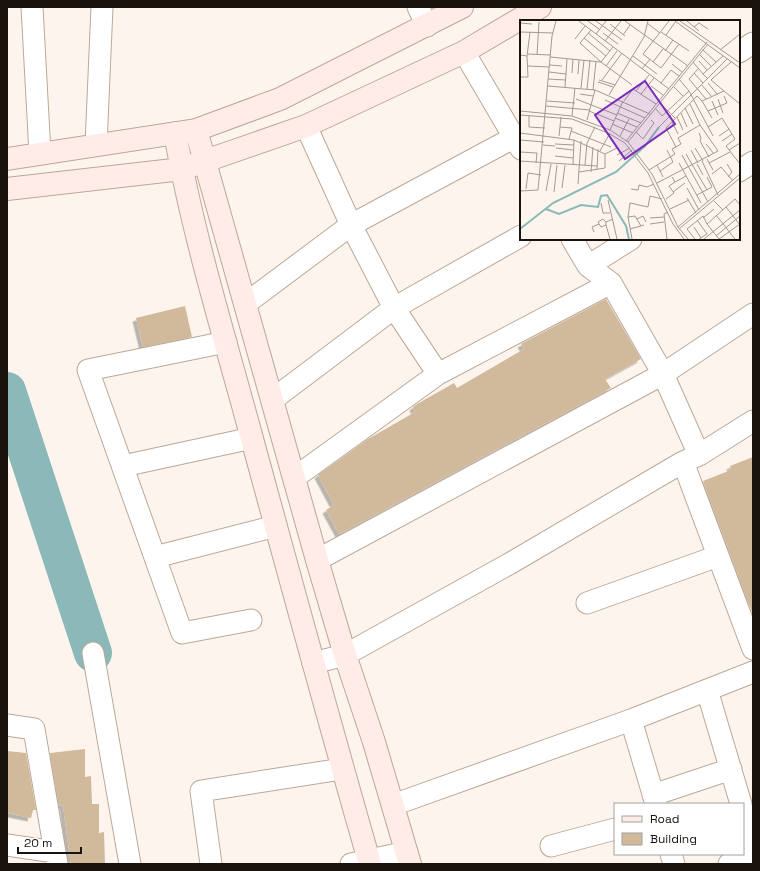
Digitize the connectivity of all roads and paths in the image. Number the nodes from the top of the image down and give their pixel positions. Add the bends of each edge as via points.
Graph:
1 (32, 7) edge
2 (102, 7) edge
3 (462, 7) edge
4 (540, 7) edge
5 (422, 16) edge
6 (753, 43) edge
7 (740, 51) edge
8 (464, 52) junction
9 (306, 126) junction
10 (186, 131) junction
11 (518, 143) edge
12 (96, 145) junction
13 (40, 154) junction
14 (11, 159) edge
15 (204, 161) junction
16 (753, 162) edge
17 (182, 169) junction
18 (740, 170) edge
19 (9, 188) edge
20 (351, 225) junction
21 (520, 237) edge
22 (573, 240) edge
23 (629, 240) edge
24 (588, 266) junction
25 (611, 283) junction
26 (245, 304) junction
27 (394, 308) junction
28 (753, 314) edge
29 (226, 342) junction
30 (438, 374) junction
31 (663, 374) junction
32 (272, 400) junction
33 (753, 421) edge
34 (252, 438) junction
35 (691, 458) junction
36 (123, 466) junction
37 (294, 478) junction
38 (276, 526) junction
39 (718, 556) junction
40 (155, 557) junction
41 (317, 560) junction
42 (587, 603) dead end
43 (251, 620) dead end
44 (753, 649) edge
45 (93, 652) dead end
46 (345, 655) junction
47 (313, 663) junction
48 (753, 672) edge
49 (707, 690) junction
50 (631, 720) junction
51 (7, 725) edge
52 (342, 769) junction
53 (731, 769) junction
54 (655, 799) edge
55 (741, 803) edge
56 (393, 806) junction
57 (744, 813) edge
58 (614, 829) edge
59 (753, 843) edge
60 (7, 845) edge
61 (551, 846) dead end
62 (56, 858) edge
63 (408, 858) edge
64 (753, 858) edge
65 (363, 863) edge
66 (130, 864) edge
67 (211, 864) edge
68 (728, 864) edge

1 - 13 street
2 - 12 street
3 - 5 street
4 - 8 street
5 - 10 street via 280,99
6 - 7 street
8 - 9 street
8 - 11 street
9 - 15 street
9 - 20 street
10 - 12 street
10 - 15 street
10 - 17 street
11 - 20 street
12 - 13 street
13 - 14 street
15 - 17 street
15 - 26 street
16 - 18 street
17 - 19 street
17 - 29 street
20 - 26 street
20 - 27 street
21 - 27 street
22 - 24 street
23 - 24 street
24 - 25 street
25 - 30 street
25 - 31 street
26 - 32 street
27 - 30 street
27 - 32 street
28 - 31 street
29 - 34 street
29 - 36 street via 88,370
30 - 37 street
31 - 35 street
31 - 41 street
32 - 37 street
33 - 35 street
34 - 36 street
34 - 38 street
35 - 39 street
35 - 46 street
36 - 40 street
37 - 41 street
38 - 40 street
38 - 47 street
39 - 42 street
39 - 44 street
40 - 43 street via 182,633
41 - 46 street
45 - 66 street
46 - 47 street
46 - 56 street
47 - 52 street
48 - 49 street
49 - 50 street
49 - 53 street
50 - 54 street
50 - 56 street
51 - 62 street via 34,729
52 - 65 street
52 - 67 street via 201,791
53 - 54 street
53 - 55 street
56 - 63 street
57 - 59 street
58 - 61 street
60 - 62 street
63 - 65 street
64 - 68 street

